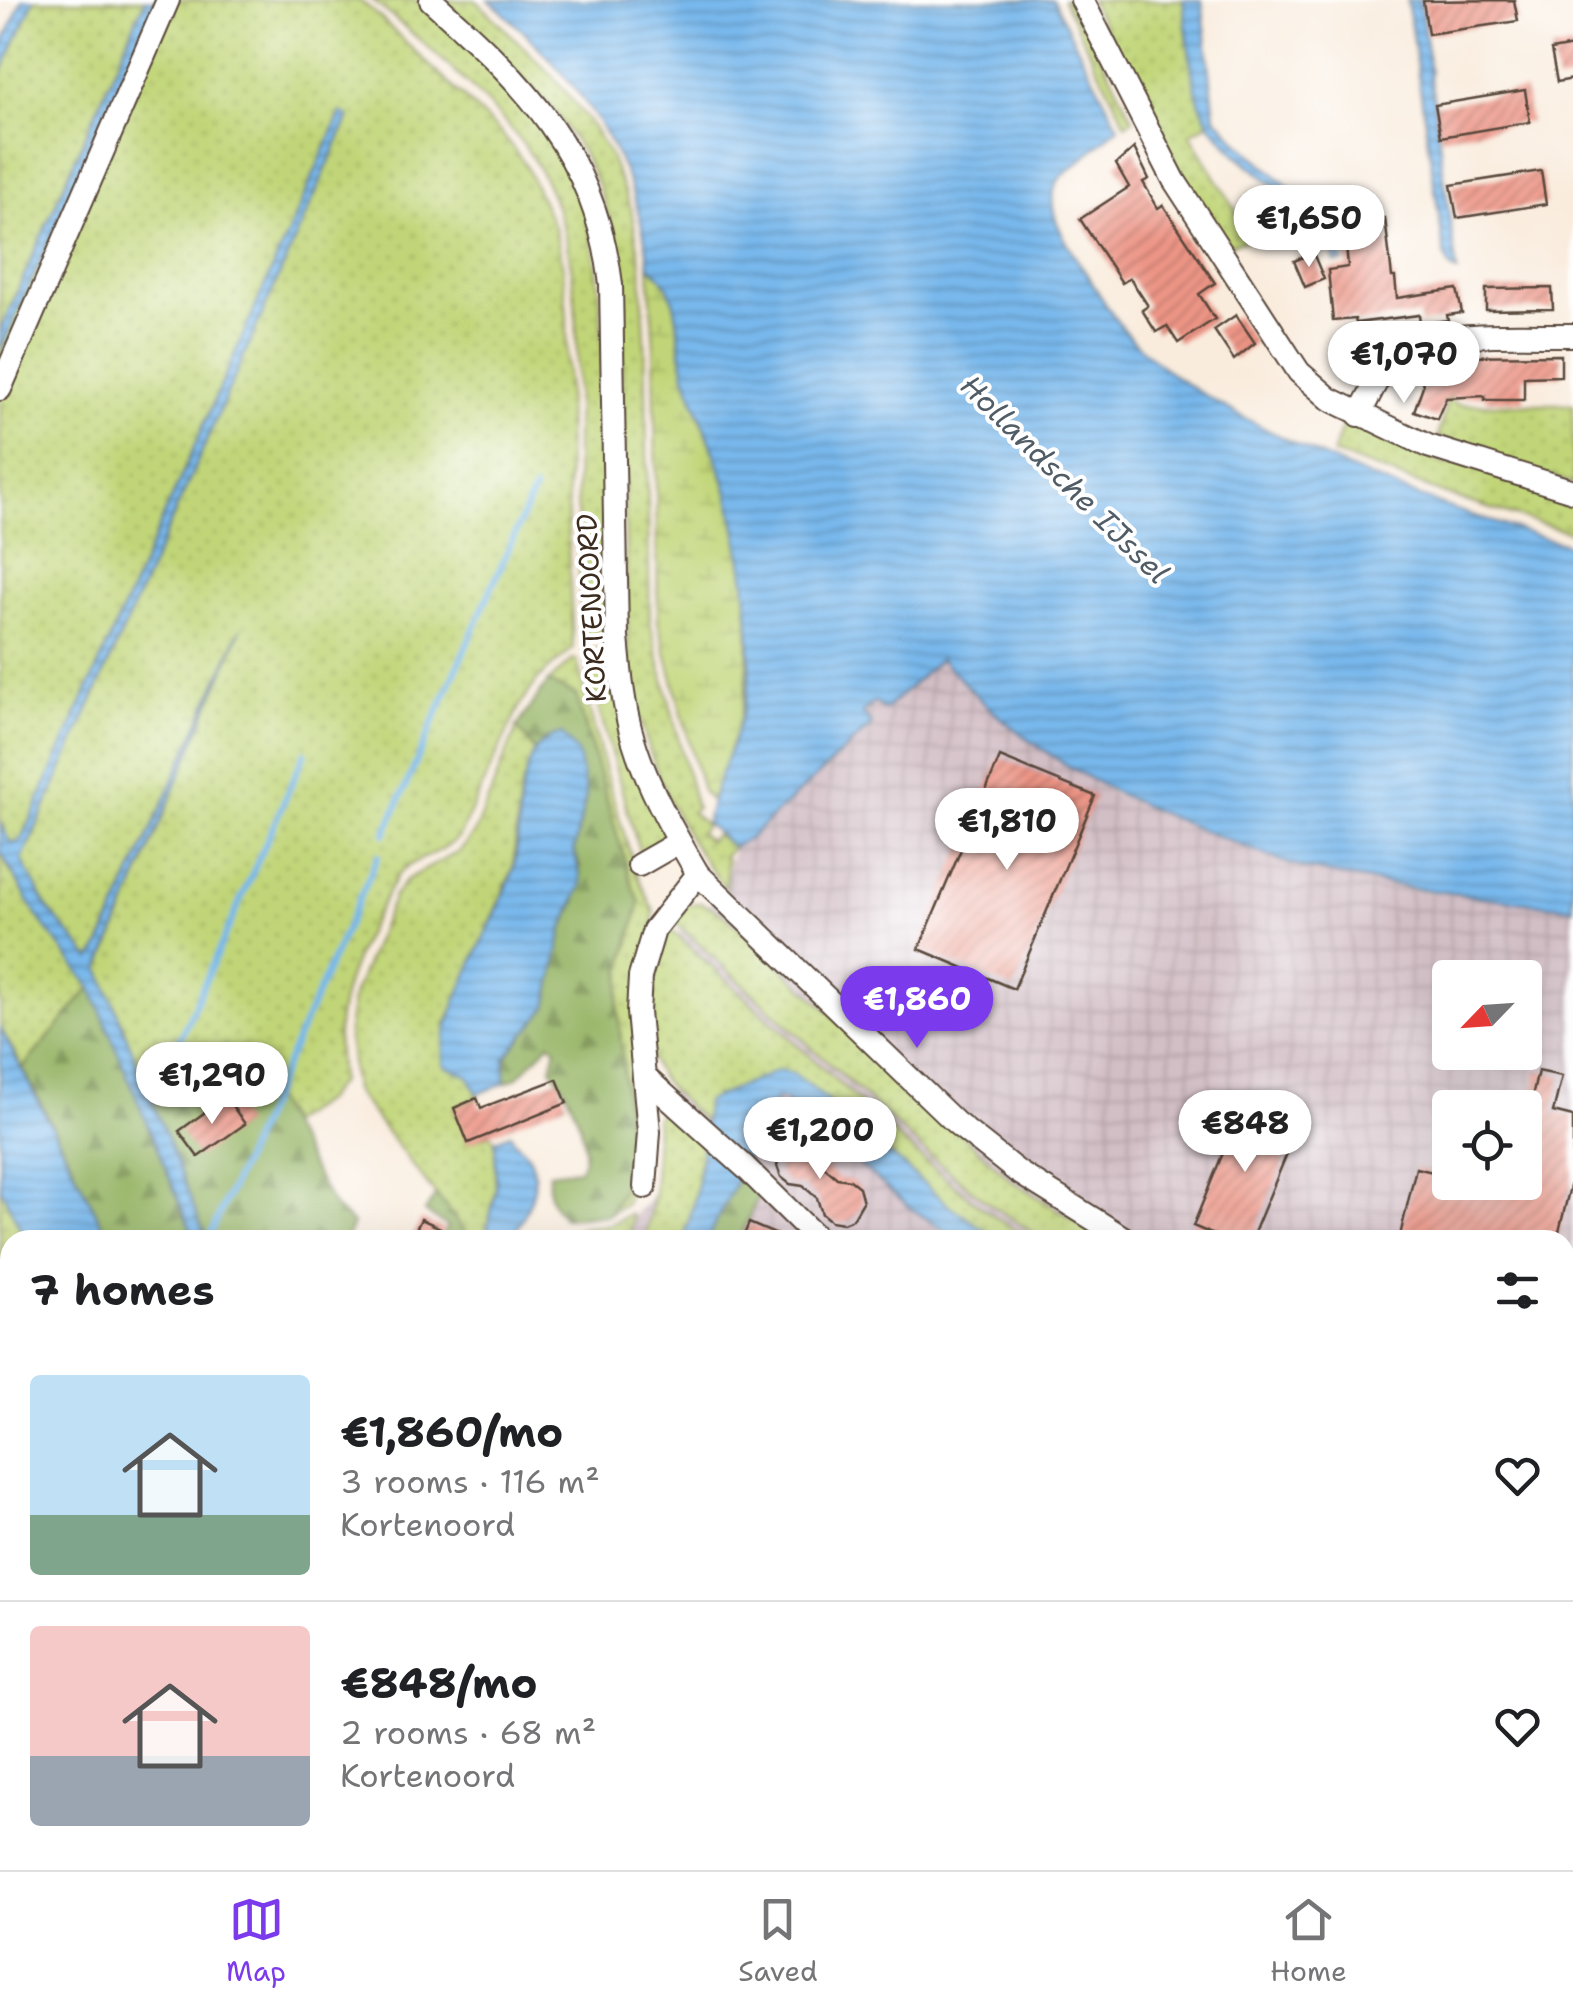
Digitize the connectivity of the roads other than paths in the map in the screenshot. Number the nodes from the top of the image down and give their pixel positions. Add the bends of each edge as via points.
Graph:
1 (168, 0) edge
2 (431, 0) edge
3 (1082, 0) edge
4 (1573, 335) edge
5 (0, 389) edge
6 (1359, 415) junction
7 (1573, 491) edge
8 (679, 842) junction
9 (639, 865) dead end
10 (698, 874) junction
11 (646, 1078) junction
12 (645, 1187) dead end
13 (809, 1230) edge
14 (1111, 1230) edge

1 - 5 street
2 - 8 street, KORTENOORD via 538,107 564,140 596,208 611,284 622,690 637,751
3 - 6 street via 1174,180 1274,338 1299,372
4 - 6 street via 1425,342 1396,357
6 - 7 street via 1428,446
8 - 9 street
8 - 10 street, KORTENOORD
10 - 11 street via 663,916 643,961 638,1012
10 - 14 street, KORTENOORD via 956,1123 1018,1172
11 - 12 street
11 - 13 street

